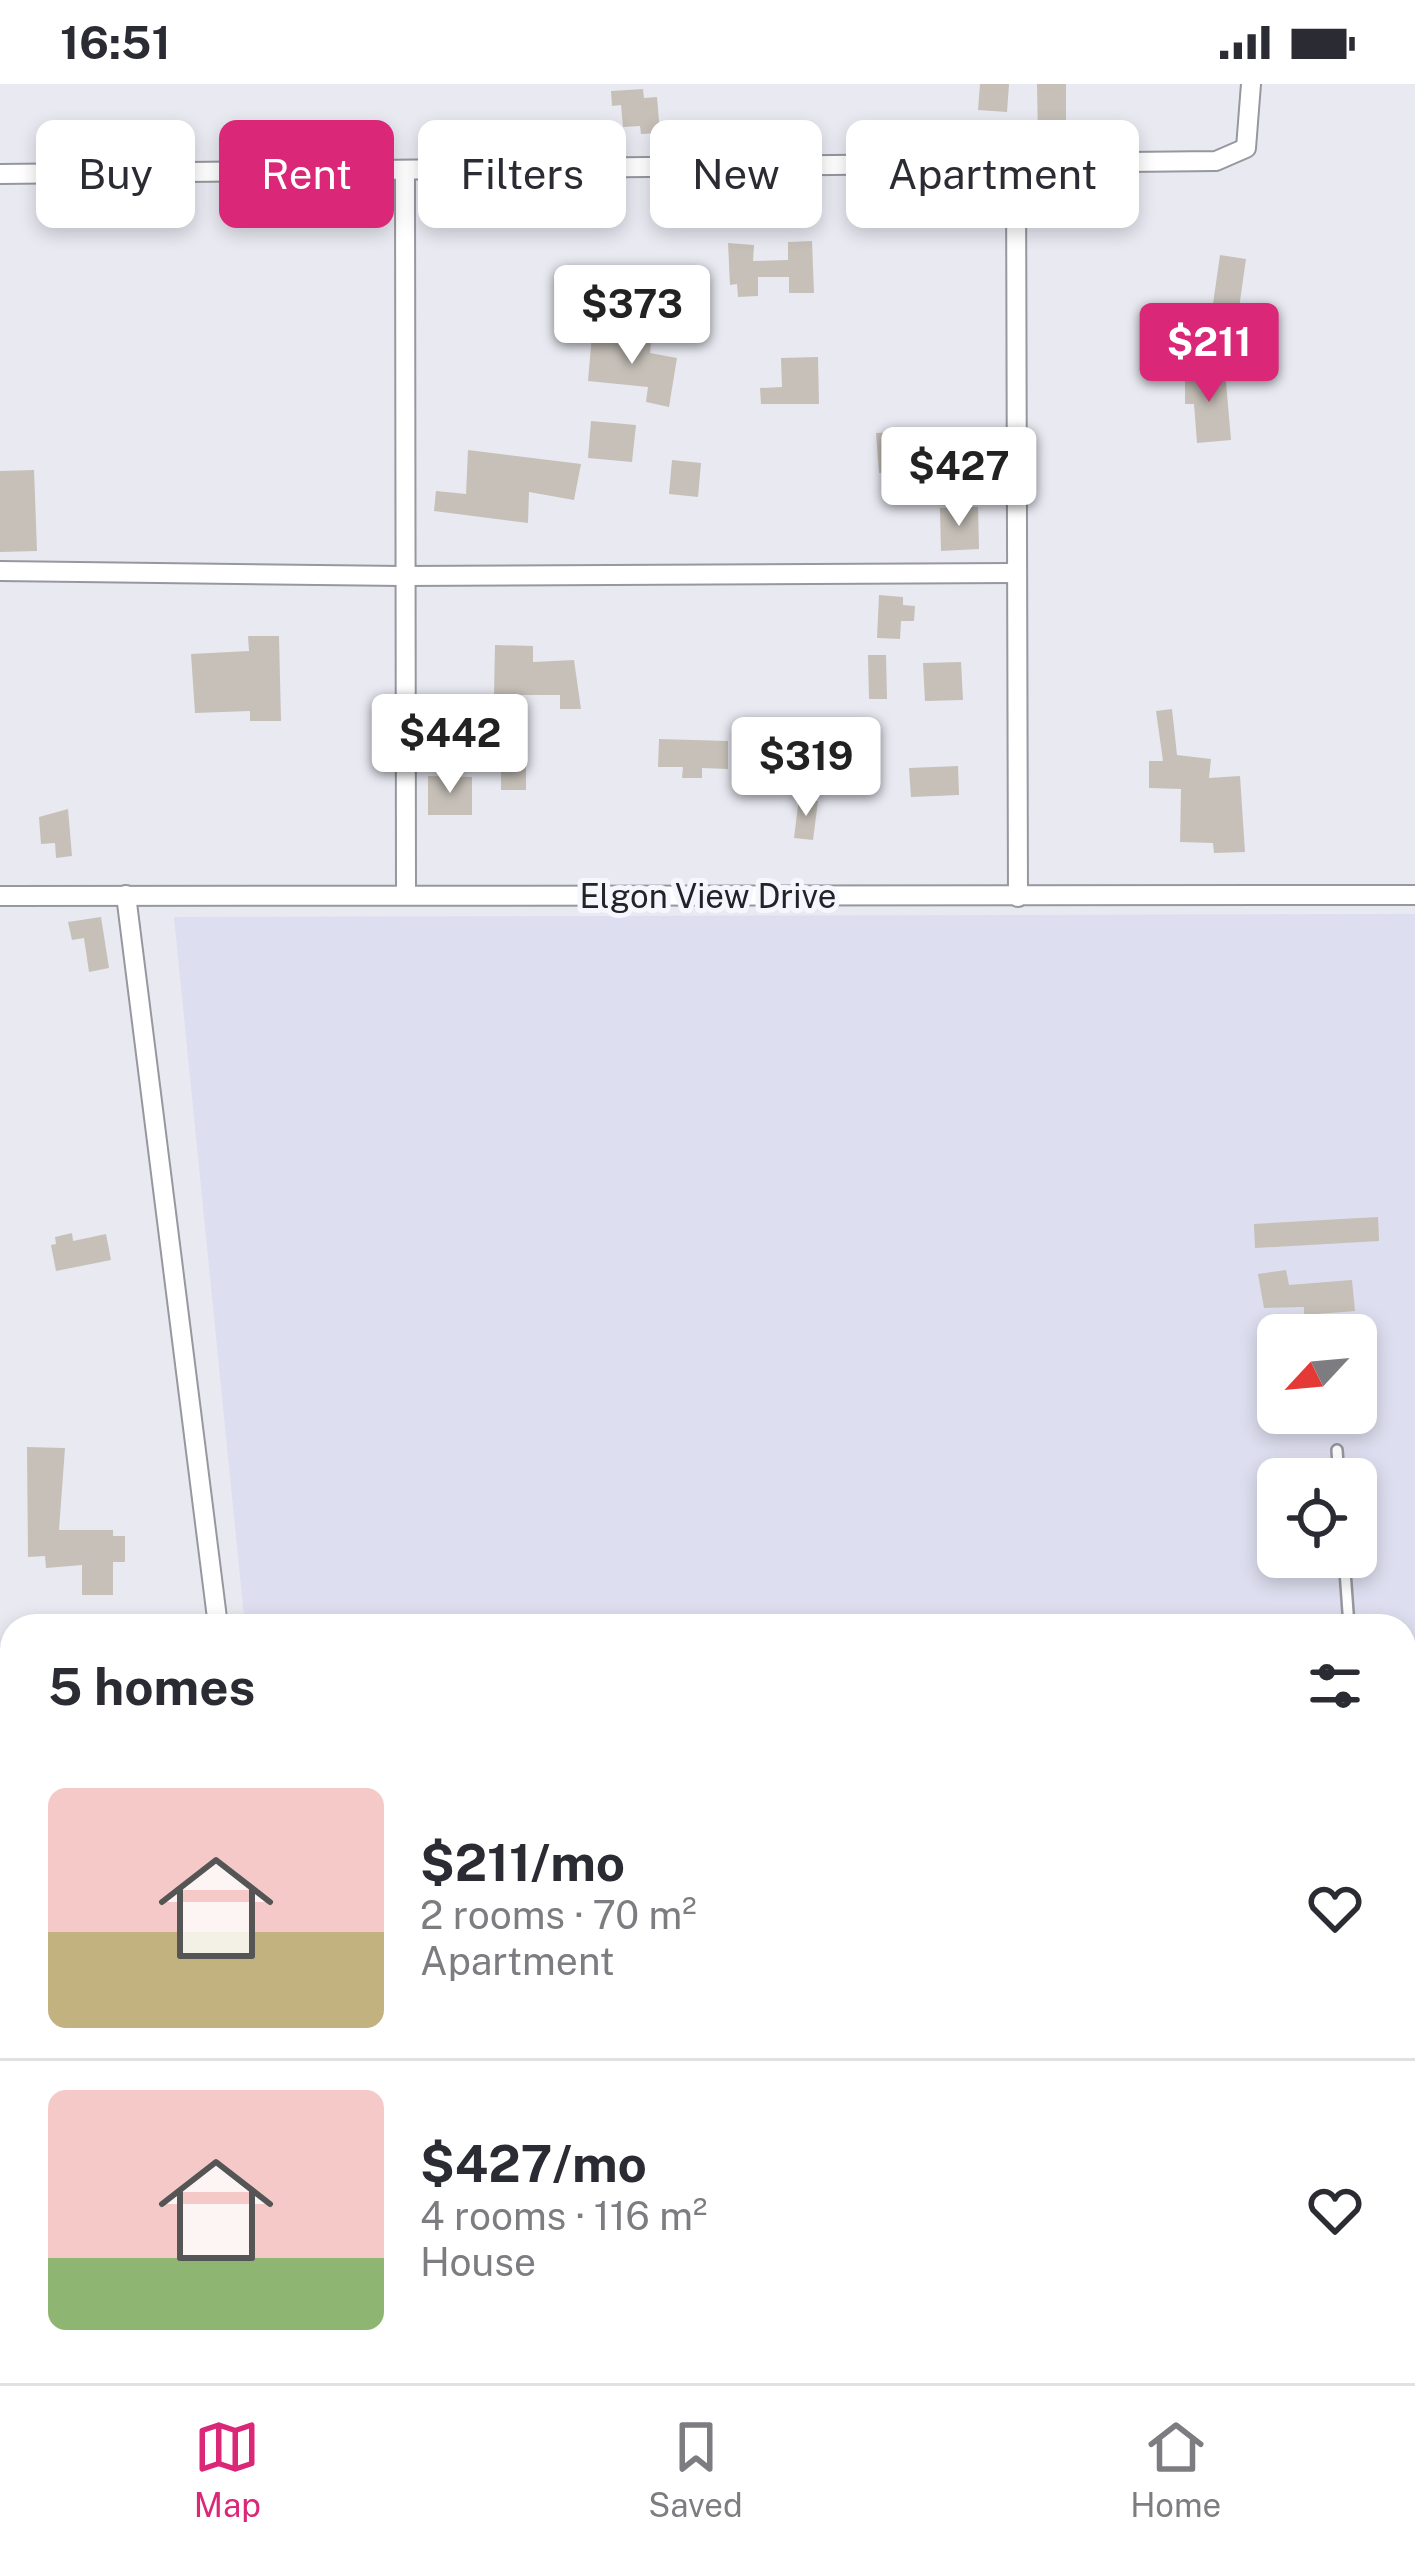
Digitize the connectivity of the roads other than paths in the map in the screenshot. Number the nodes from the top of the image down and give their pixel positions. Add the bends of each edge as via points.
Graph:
1 (1251, 84) edge
2 (1139, 160) edge
3 (846, 167) edge
4 (405, 171) junction
5 (0, 174) edge
6 (1016, 228) edge
7 (0, 571) edge
8 (1014, 573) junction
9 (402, 576) junction
10 (126, 895) junction
11 (1415, 895) edge
12 (0, 896) edge
13 (406, 896) junction
14 (1018, 897) junction
15 (1337, 1450) dead end
16 (1338, 1458) edge
17 (1346, 1578) edge
18 (216, 1614) edge
19 (1348, 1614) edge

1 - 2 street via 1248,139 1236,156
3 - 4 street
4 - 5 street
4 - 9 street
6 - 8 street
7 - 9 street
8 - 9 street
8 - 14 street
9 - 13 street
10 - 12 street, Elgon View Drive
10 - 13 street, Elgon View Drive
10 - 18 street
11 - 14 street, Elgon View Drive
13 - 14 street, Elgon View Drive
15 - 16 lane
17 - 19 lane

